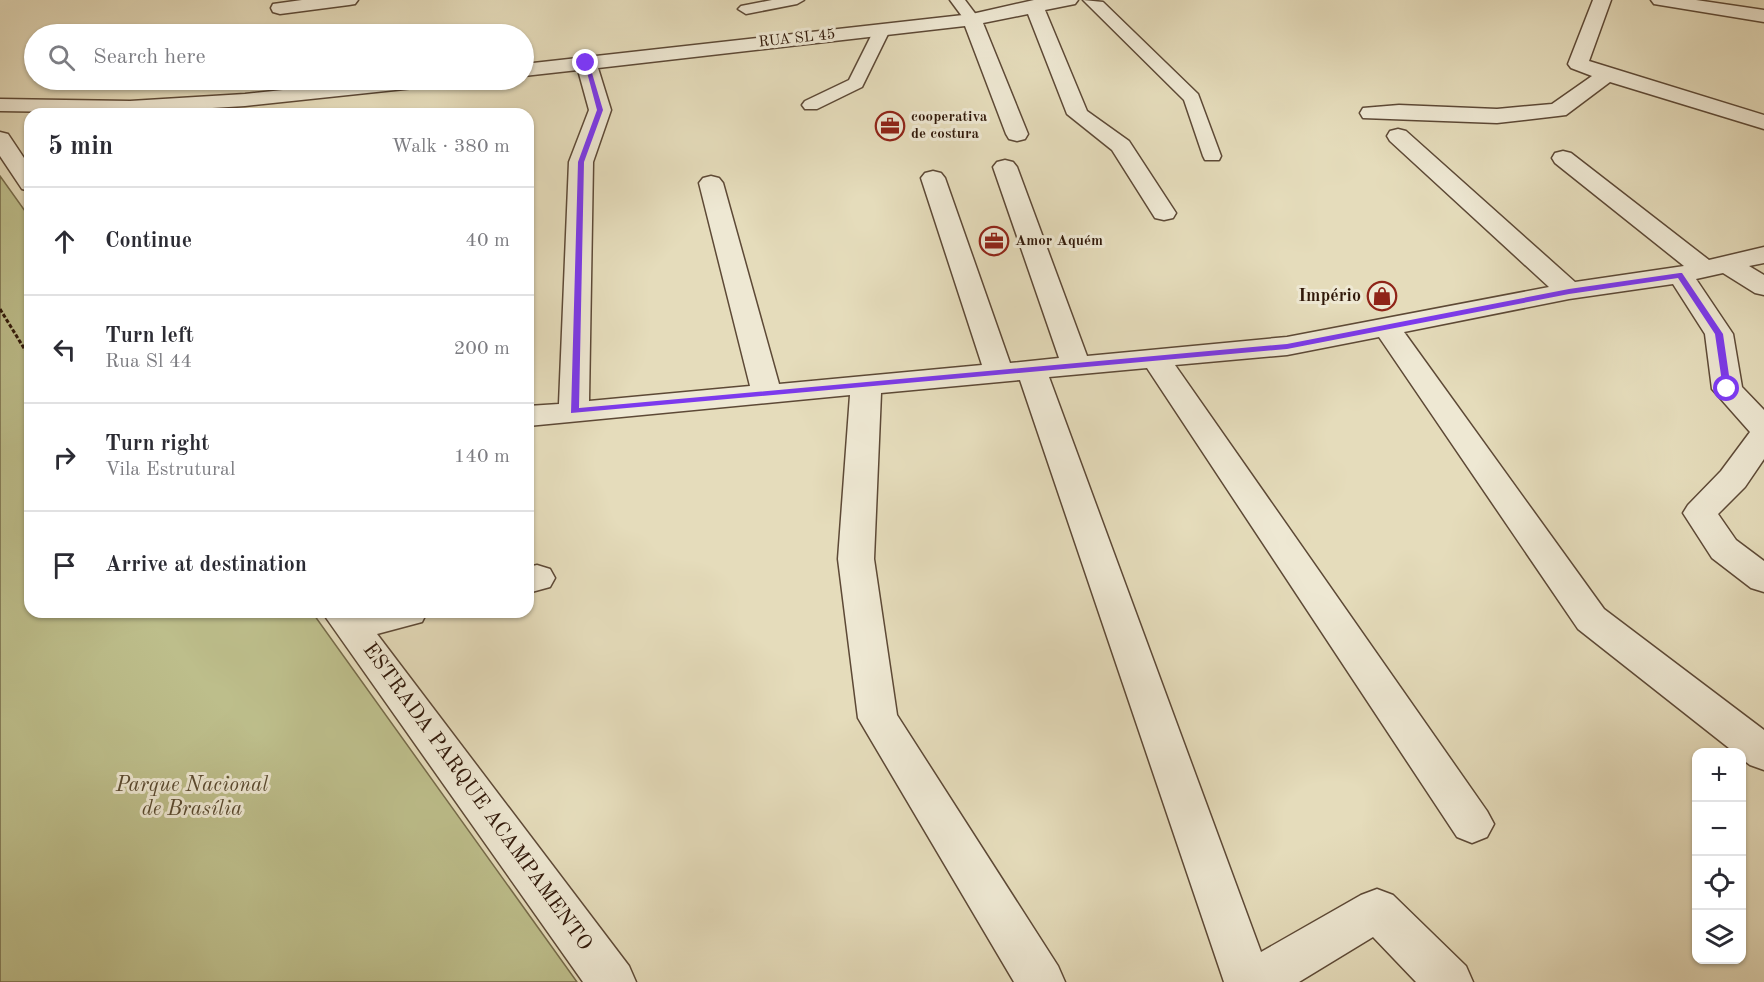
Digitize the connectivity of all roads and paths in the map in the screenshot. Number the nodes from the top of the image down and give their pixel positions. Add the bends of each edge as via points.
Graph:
1 (349, 0) edge
2 (797, 0) edge
3 (957, 0) edge
4 (1069, 0) edge
5 (1090, 0) edge
6 (1602, 0) edge
7 (1660, 0) edge
8 (1034, 6) junction
9 (746, 9) dead end
10 (278, 11) edge
11 (1764, 16) edge
12 (972, 20) junction
13 (882, 30) junction
14 (586, 63) junction
15 (534, 68) edge
16 (1607, 75) junction
17 (249, 90) edge
18 (362, 90) edge
19 (0, 105) edge
20 (811, 105) dead end
21 (242, 107) edge
22 (1371, 113) dead end
23 (1764, 122) edge
24 (1017, 134) dead end
25 (1398, 136) dead end
26 (0, 139) edge
27 (1212, 156) dead end
28 (1563, 158) dead end
29 (1005, 167) dead end
30 (24, 175) edge
31 (933, 178) dead end
32 (711, 183) dead end
33 (1164, 213) dead end
34 (1764, 255) edge
35 (1703, 269) junction
36 (1764, 287) edge
37 (1569, 291) junction
38 (0, 309) edge
39 (1386, 327) junction
40 (24, 348) edge
41 (1155, 358) junction
42 (1076, 365) junction
43 (1015, 371) junction
44 (866, 384) junction
45 (767, 394) junction
46 (574, 411) junction
47 (534, 415) edge
48 (1764, 429) edge
49 (1764, 436) edge
50 (1764, 579) edge
51 (362, 618) edge
52 (347, 620) edge
53 (1764, 753) edge
54 (1472, 824) dead end
55 (612, 982) edge
56 (1041, 982) edge
57 (1248, 982) edge
58 (1255, 982) edge
59 (1449, 982) edge

1 - 10 street
2 - 9 lane
3 - 12 lane
4 - 8 street, RUA SL 45
5 - 27 lane via 1192,98
6 - 16 street via 1578,64
7 - 11 street
8 - 12 street, RUA SL 45
8 - 33 street via 1078,114 1121,146
12 - 13 street, RUA SL 45
12 - 24 street
13 - 14 street, RUA SL 45
13 - 20 lane via 856,83
14 - 15 street, RUA SL 45
14 - 46 street via 600,110 581,162
16 - 22 street via 1558,111 1497,116
16 - 23 street
17 - 21 street
18 - 21 street
19 - 21 street
25 - 37 street
26 - 30 street
28 - 35 street
29 - 42 street
31 - 43 street
32 - 45 street
34 - 35 street
35 - 36 street
35 - 37 street
35 - 48 street via 1727,389
37 - 39 street
38 - 40 path
39 - 41 street via 1287,346
39 - 53 street via 1591,619
41 - 42 street
41 - 54 street
42 - 43 street
43 - 44 street
43 - 57 street
44 - 45 street
44 - 56 street via 856,560 878,718
45 - 46 street
46 - 47 street
49 - 50 street via 1733,479 1700,513 1724,549
51 - 52 street
52 - 55 street, ESTRADA PARQUE ACAMPAMENTO
58 - 59 street via 1377,910

